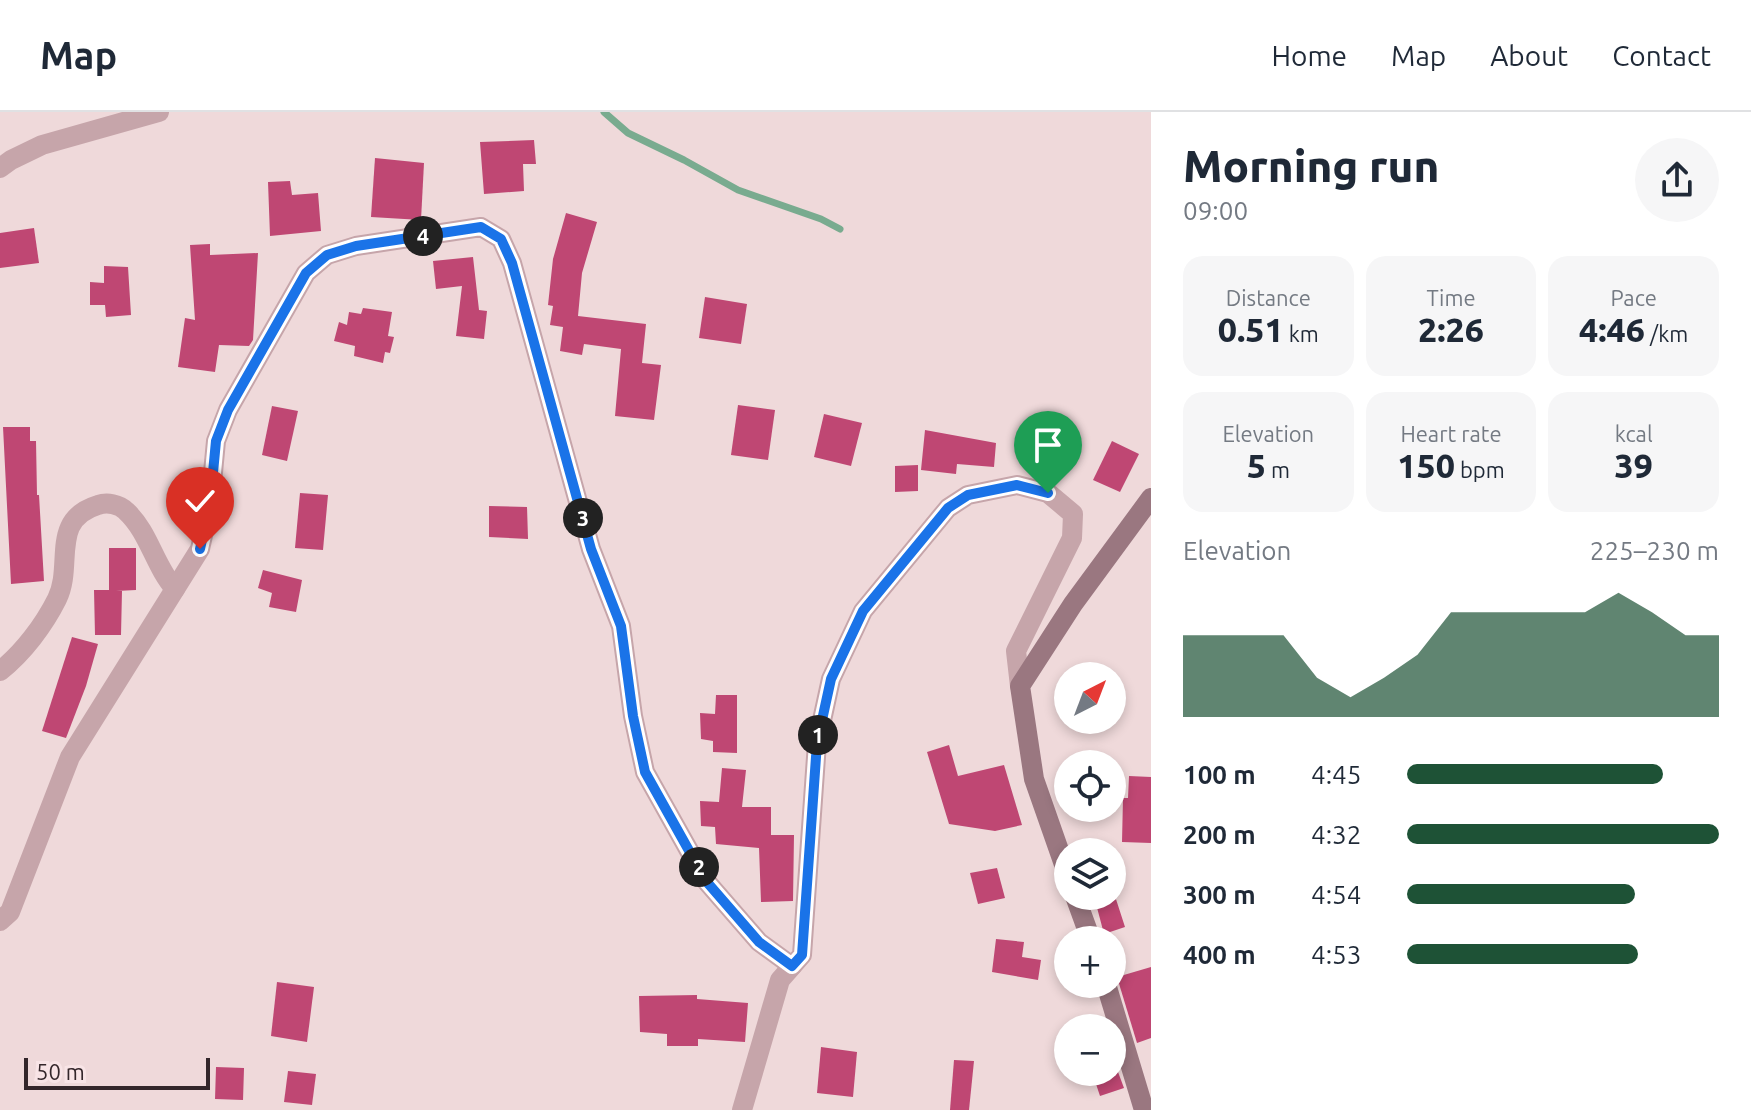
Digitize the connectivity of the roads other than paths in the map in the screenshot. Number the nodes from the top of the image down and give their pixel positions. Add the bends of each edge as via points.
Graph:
1 (159, 112) edge
2 (0, 168) edge
3 (1151, 498) edge
4 (175, 589) junction
5 (0, 671) edge
6 (1020, 686) junction
7 (1055, 838) edge
8 (0, 921) edge
9 (792, 966) junction
10 (1110, 998) edge
11 (742, 1110) edge
12 (1144, 1110) edge

1 - 2 street via 42,145
3 - 6 main road
4 - 5 street via 125,510 107,502 92,506 73,521 65,538 58,597 18,656
4 - 8 street via 70,757 10,912
4 - 9 street via 200,549 216,441 228,410 306,273 327,255 356,246 481,227 501,239 591,549 621,626 645,772 706,881 759,942
6 - 7 main road via 1034,779
6 - 9 street via 1016,651 1072,538 1073,514 1048,493 1017,485 968,495 948,508 863,611 831,679 817,743 802,955
9 - 11 street via 780,980
10 - 12 main road

